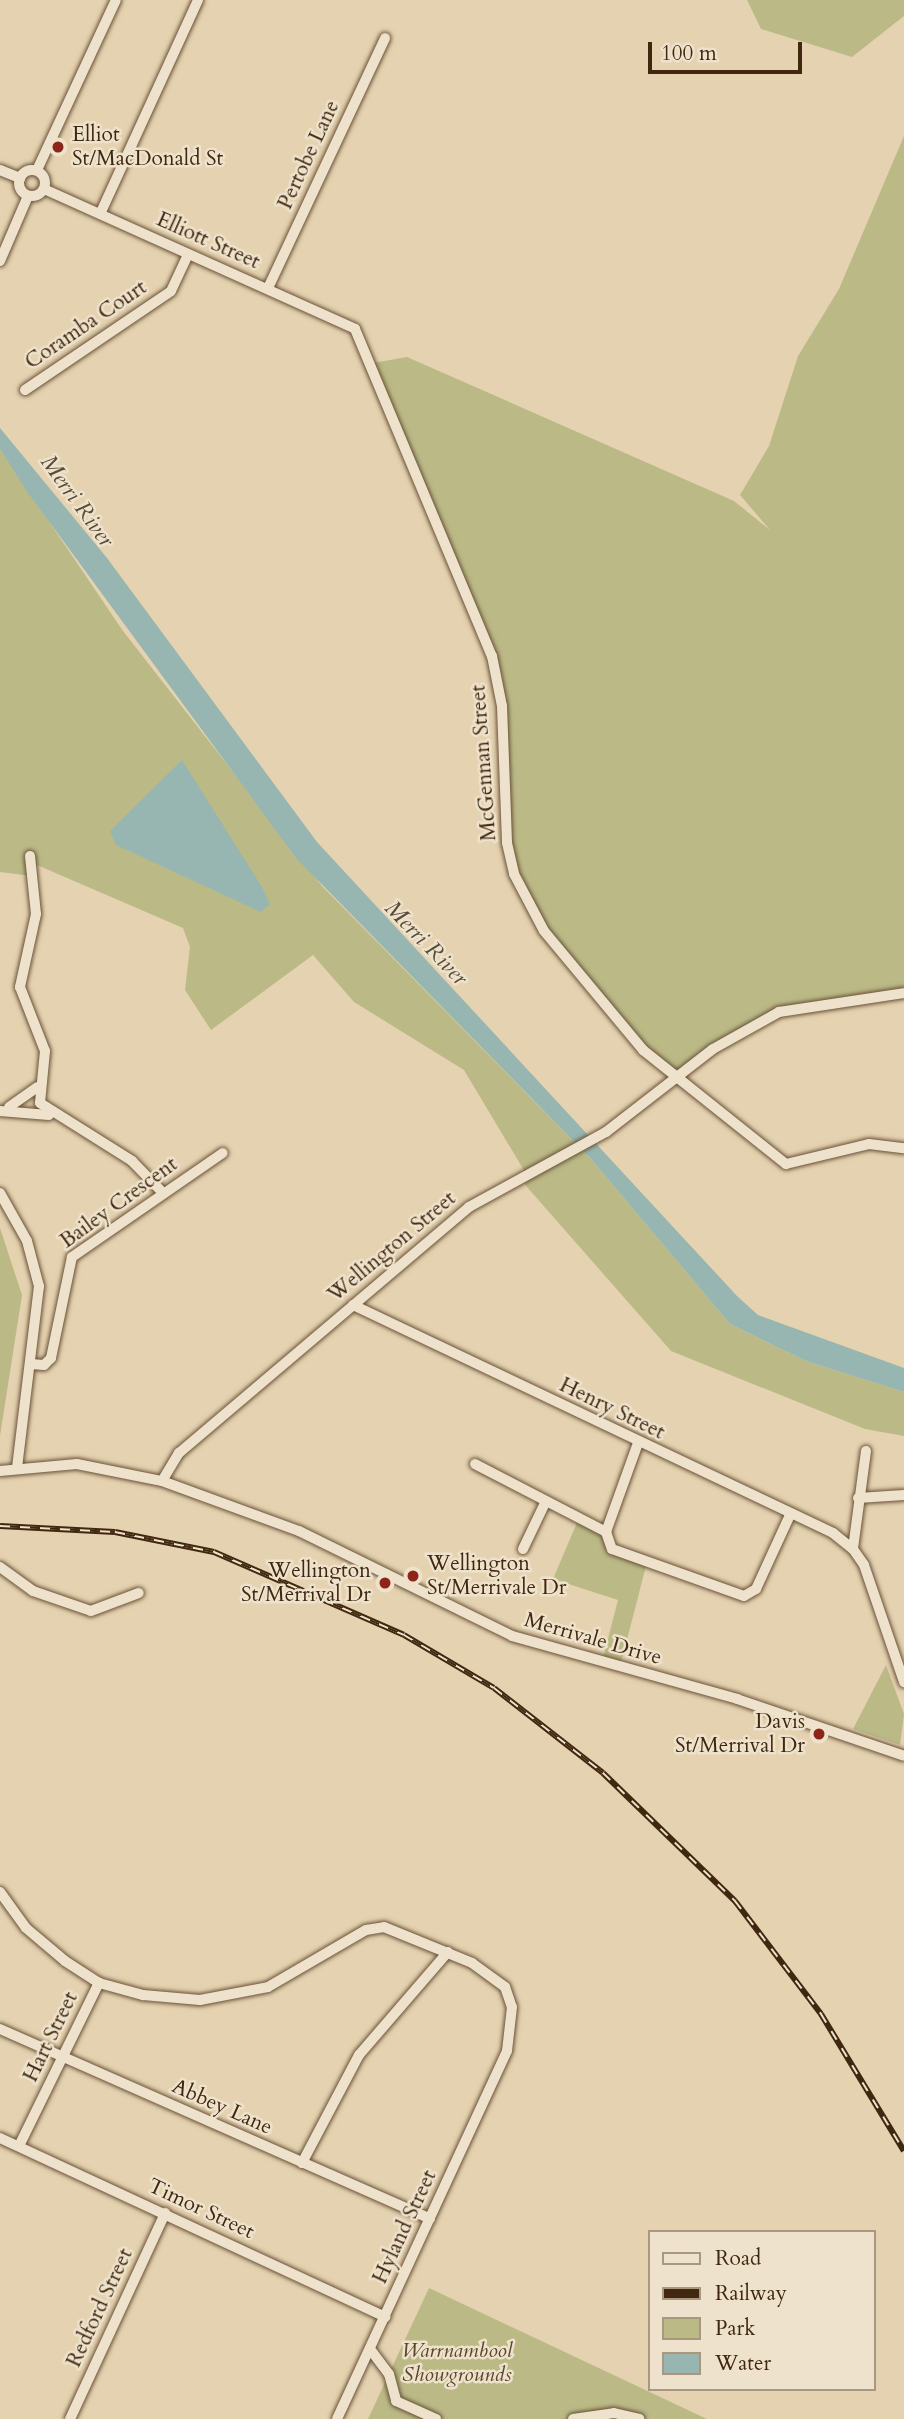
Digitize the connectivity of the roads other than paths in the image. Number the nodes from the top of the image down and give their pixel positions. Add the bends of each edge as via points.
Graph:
1 (116, 0) edge
2 (198, 0) edge
3 (385, 38) dead end
4 (0, 170) edge
5 (37, 170) junction
6 (20, 178) junction
7 (44, 189) junction
8 (28, 195) junction
9 (101, 212) junction
10 (188, 255) junction
11 (0, 261) edge
12 (268, 288) junction
13 (355, 329) joint
14 (25, 390) dead end
15 (30, 856) dead end
16 (904, 993) edge
17 (677, 1082) junction
18 (40, 1083) junction
19 (0, 1111) edge
20 (57, 1118) junction
21 (904, 1148) edge
22 (223, 1153) dead end
23 (0, 1193) edge
24 (163, 1193) junction
25 (353, 1304) junction
26 (31, 1364) junction
27 (638, 1443) junction
28 (866, 1451) dead end
29 (475, 1464) dead end
30 (17, 1468) junction
31 (0, 1471) edge
32 (162, 1481) junction
33 (904, 1495) edge
34 (858, 1497) junction
35 (546, 1501) junction
36 (790, 1515) junction
37 (606, 1532) junction
38 (523, 1549) dead end
39 (853, 1549) junction
40 (0, 1567) edge
41 (138, 1592) dead end
42 (904, 1682) edge
43 (904, 1756) edge
44 (0, 1892) edge
45 (448, 1952) junction
46 (99, 1983) junction
47 (0, 2029) edge
48 (63, 2059) junction
49 (0, 2138) edge
50 (19, 2146) junction
51 (302, 2163) junction
52 (165, 2213) junction
53 (430, 2219) junction
54 (385, 2318) junction
55 (370, 2349) junction
56 (71, 2419) edge
57 (337, 2419) edge
58 (436, 2419) edge
59 (573, 2419) edge
60 (639, 2419) edge

1 - 5 street
2 - 9 street
3 - 12 street, Pertobe Lane
4 - 6 street
5 - 6 street
5 - 7 street
6 - 8 street
7 - 8 street
7 - 9 street, Elliott Street
8 - 11 street
9 - 10 street, Elliott Street
10 - 12 street, Elliott Street
10 - 14 street, Coramba Court via 171,291
12 - 13 street, Elliott Street
13 - 17 street, McGennan Street via 500,681 514,874 544,931
15 - 18 street via 36,914 20,987 45,1051
16 - 17 street, Wellington Street via 779,1012 713,1049
17 - 21 street, McGennan Street via 786,1164 869,1144
17 - 25 street, Wellington Street via 606,1132 469,1207
18 - 19 street via 24,1101
18 - 20 street via 40,1103
19 - 20 street via 32,1110
20 - 24 street via 132,1161
22 - 24 street, Bailey Crescent
23 - 26 street via 37,1272
24 - 26 street, Bailey Crescent via 69,1260 51,1358 44,1366
25 - 27 street, Henry Street
25 - 32 street, Wellington Street via 179,1453
26 - 30 street
27 - 36 street, Henry Street
27 - 37 street
28 - 34 street
29 - 35 street
30 - 31 street, Merrivale Drive
30 - 32 street, Merrivale Drive via 92,1465
32 - 43 street, Merrivale Drive via 299,1531 512,1636 737,1699
33 - 34 street
34 - 39 street
35 - 37 street
35 - 38 street
36 - 37 street via 756,1590 744,1596 612,1549
36 - 39 street, Henry Street
39 - 42 street
40 - 41 street via 33,1591 91,1611
44 - 46 street via 42,1943
45 - 46 street, Hyland Street via 384,1927 343,1943 293,1977 233,1997 176,2000
45 - 51 street via 359,2055
45 - 53 street, Hyland Street via 505,1987 512,2007 507,2052
46 - 48 street, Hart Street
47 - 48 street, Abbey Lane
48 - 50 street, Hart Street
48 - 51 street, Abbey Lane
49 - 50 street, Timor Street
50 - 52 street, Timor Street
51 - 53 street, Abbey Lane
52 - 54 street, Timor Street
52 - 56 street, Redford Street
53 - 54 street, Hyland Street
54 - 55 street, Hyland Street
55 - 57 street, Hyland Street
55 - 58 street via 389,2374 396,2401
59 - 60 street via 614,2413

